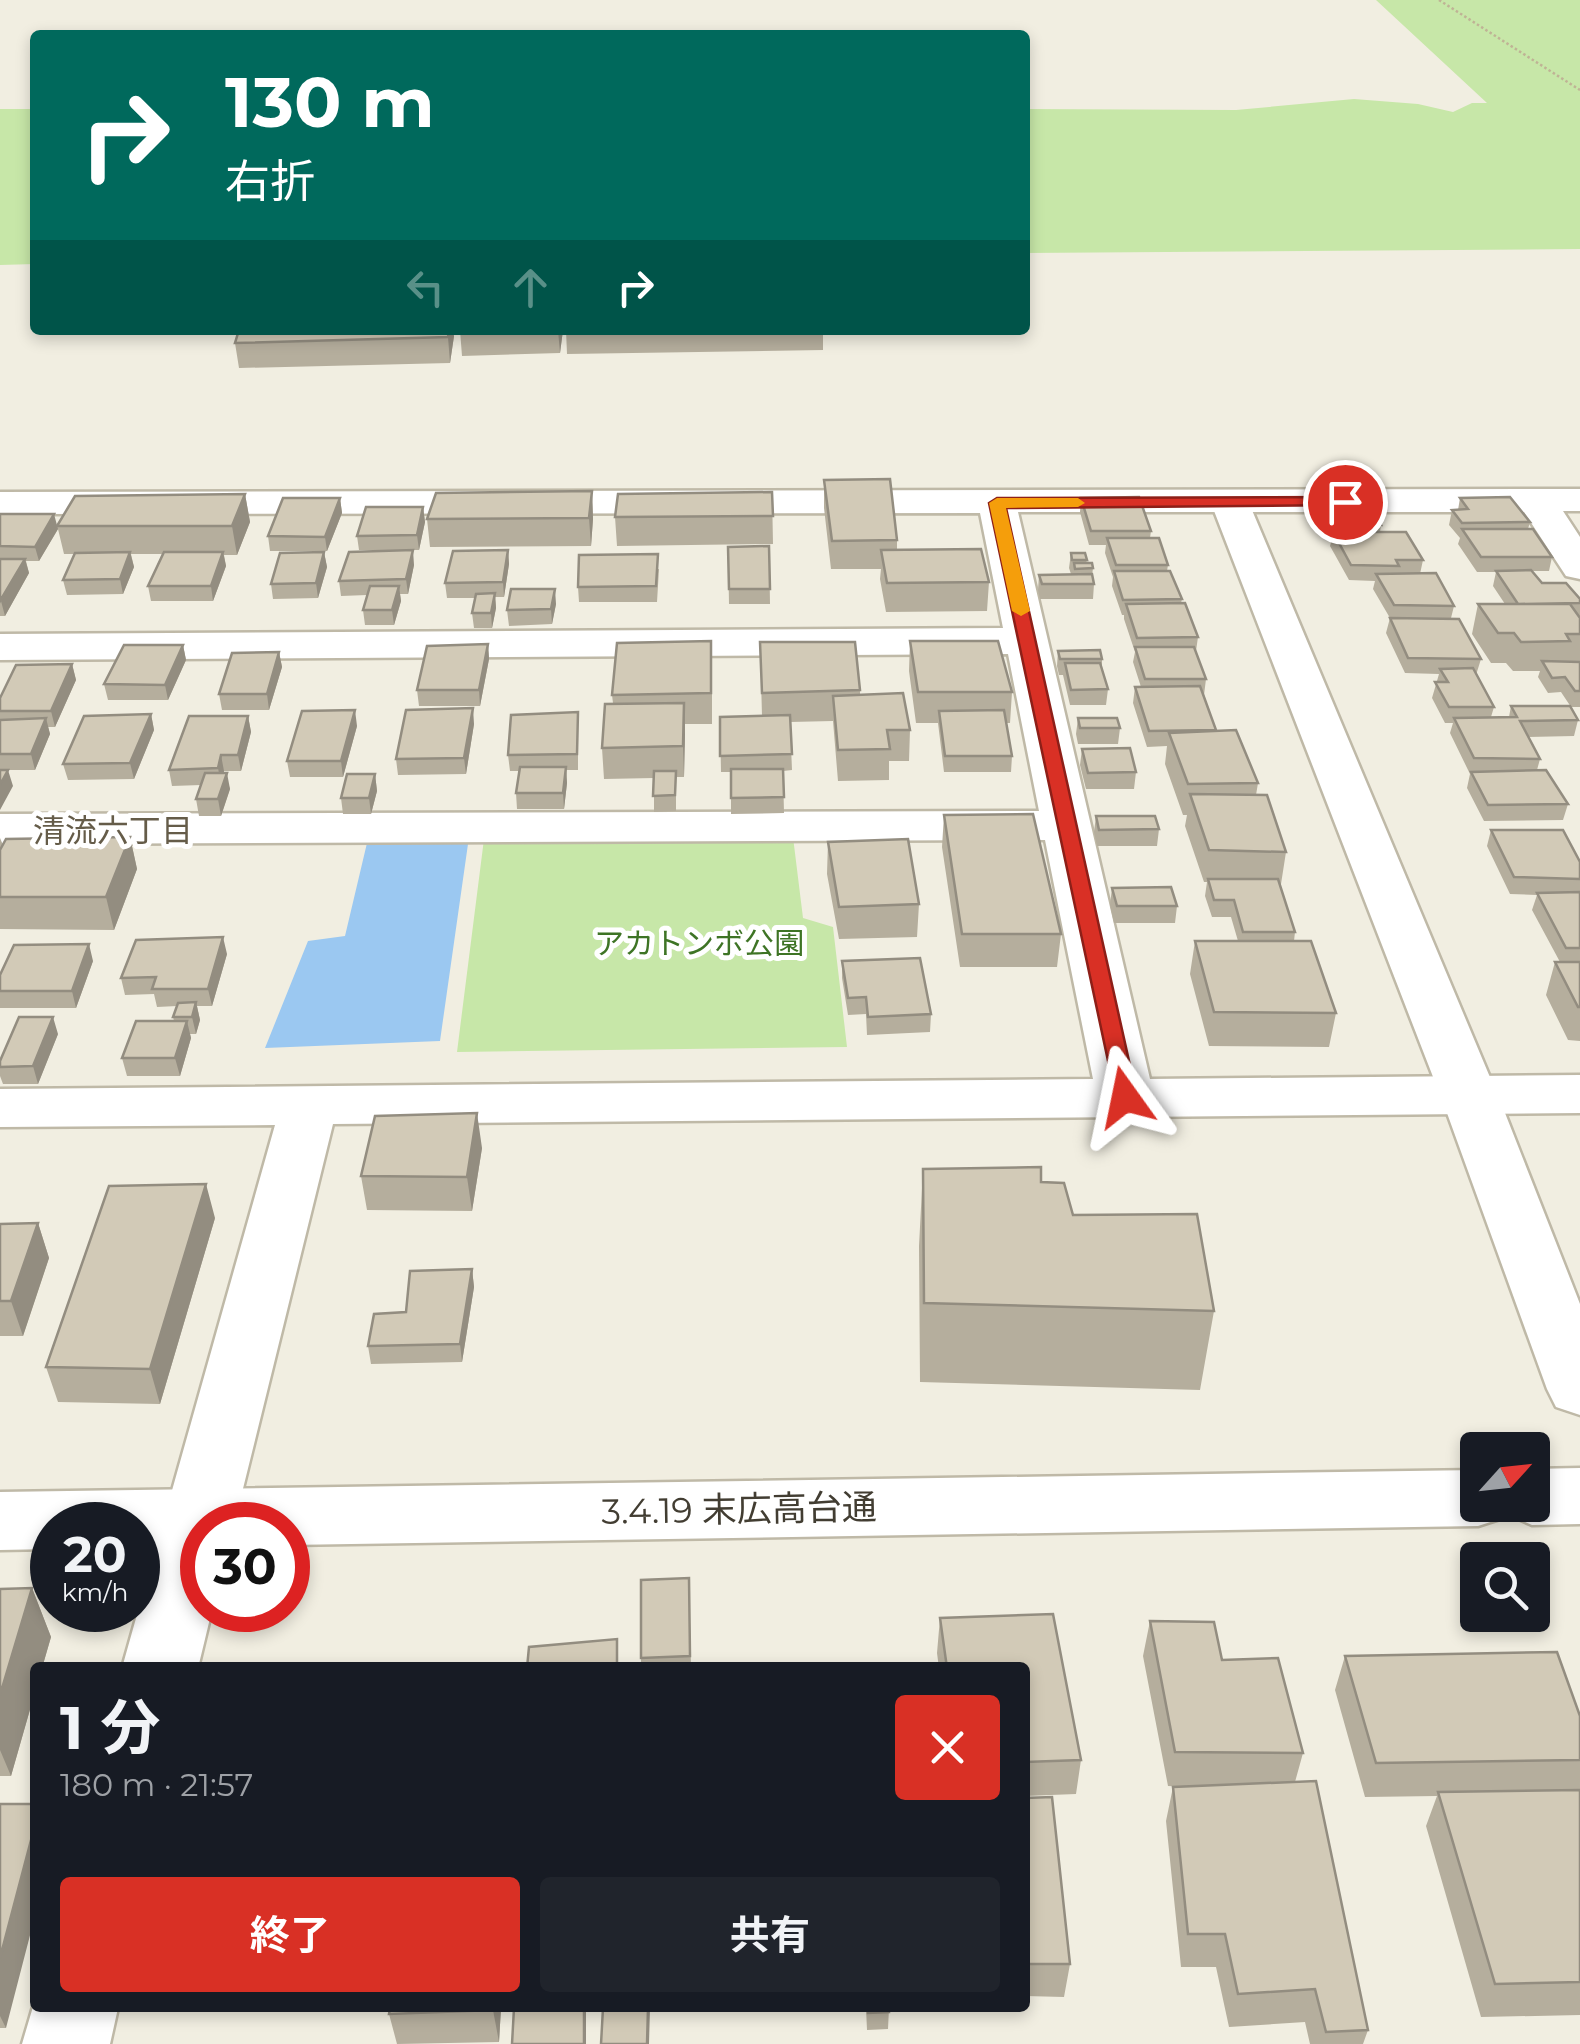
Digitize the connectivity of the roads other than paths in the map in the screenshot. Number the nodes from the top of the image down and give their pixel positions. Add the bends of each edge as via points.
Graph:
1 (1536, 500) junction
2 (1580, 500) edge
3 (0, 503) edge
4 (997, 503) junction
5 (1230, 503) junction
6 (1580, 567) edge
7 (1028, 641) junction
8 (0, 647) edge
9 (1067, 825) junction
10 (0, 829) edge
11 (1468, 1094) junction
12 (1580, 1094) edge
13 (1125, 1097) junction
14 (309, 1105) junction
15 (0, 1108) edge
16 (1580, 1389) edge
17 (1580, 1496) edge
18 (1550, 1497) edge
19 (1460, 1498) edge
20 (201, 1502) edge
21 (310, 1516) edge
22 (180, 1518) edge
23 (0, 1521) edge
24 (180, 1587) edge
25 (161, 1662) edge
26 (74, 2012) edge
27 (66, 2044) edge

1 - 2 street
1 - 5 street
1 - 6 street
3 - 4 street
4 - 5 street
4 - 7 street
5 - 11 street
7 - 8 street
7 - 9 street
9 - 10 street
9 - 13 street
11 - 12 street
11 - 13 street
11 - 16 street
13 - 14 street
14 - 15 street
14 - 20 street
17 - 18 street
19 - 21 street, 3.4.19 末広高台通
22 - 23 street, 3.4.19 末広高台通
24 - 25 street
26 - 27 street

